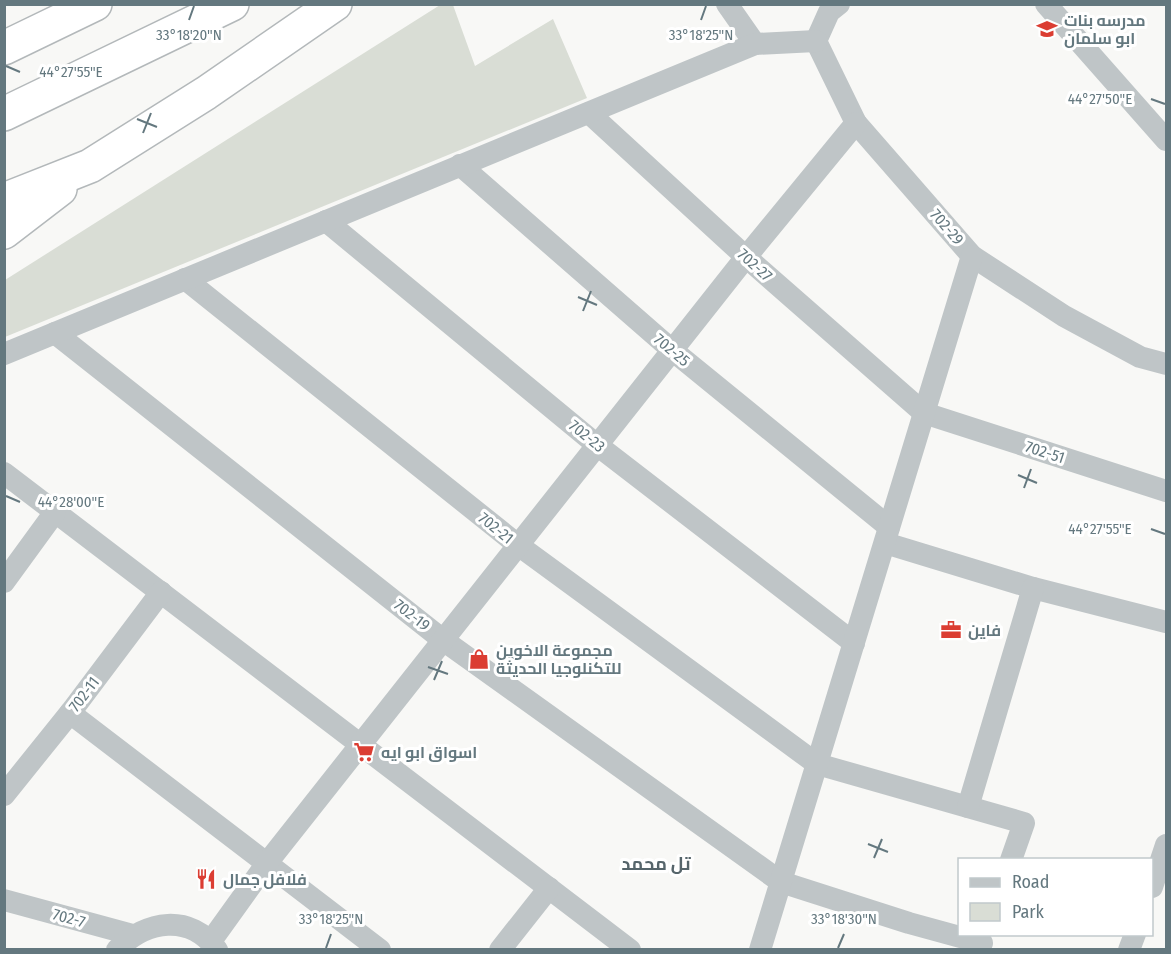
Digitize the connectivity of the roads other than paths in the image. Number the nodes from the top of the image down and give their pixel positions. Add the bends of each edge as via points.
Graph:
1 (95, 4) edge
2 (232, 4) edge
3 (335, 4) edge
4 (727, 4) edge
5 (1046, 4) edge
6 (834, 8) edge
7 (816, 41) junction
8 (755, 44) junction
9 (4, 48) edge
10 (589, 113) junction
11 (4, 114) edge
12 (856, 123) junction
13 (1167, 140) edge
14 (460, 165) junction
15 (90, 166) junction
16 (4, 200) edge
17 (326, 221) junction
18 (4, 232) edge
19 (972, 256) junction
20 (746, 257) junction
21 (185, 279) junction
22 (55, 333) junction
23 (672, 350) junction
24 (4, 354) edge
25 (1167, 364) edge
26 (924, 413) junction
27 (597, 445) junction
28 (4, 473) edge
29 (1167, 491) edge
30 (55, 512) junction
31 (887, 535) junction
32 (518, 545) junction
33 (4, 582) edge
34 (1033, 588) junction
35 (161, 592) junction
36 (1167, 622) edge
37 (443, 640) junction
38 (854, 643) junction
39 (70, 713) junction
40 (361, 745) junction
41 (817, 764) junction
42 (4, 795) edge
43 (968, 807) junction
44 (1167, 845) edge
45 (1012, 858) edge
46 (267, 863) junction
47 (781, 882) junction
48 (1153, 884) edge
49 (549, 888) junction
50 (4, 900) edge
51 (125, 942) edge
52 (977, 942) edge
53 (214, 946) edge
54 (380, 950) edge
55 (500, 950) edge
56 (630, 950) edge
57 (760, 950) edge

1 - 9 highway
2 - 11 highway
3 - 15 highway via 206,93
4 - 8 street
5 - 13 street
6 - 7 street
7 - 8 street
7 - 12 street, 702-29
8 - 10 street
10 - 14 street
10 - 20 street, 702-27
12 - 19 street, 702-29
12 - 20 street
14 - 17 street
14 - 23 street, 702-25
15 - 16 highway
15 - 18 highway
17 - 21 street
17 - 27 street, 702-23
19 - 25 street, 702-29 via 1064,316 1140,357
19 - 26 street
20 - 23 street
20 - 26 street, 702-27
21 - 22 street
21 - 32 street, 702-21
22 - 24 street
22 - 37 street, 702-19
23 - 27 street
23 - 31 street, 702-25
26 - 29 street, 702-51
26 - 31 street
27 - 32 street
27 - 38 street, 702-23
28 - 30 street
30 - 33 street
30 - 35 street
31 - 34 street
31 - 38 street
32 - 37 street
32 - 41 street, 702-21
34 - 36 street
34 - 43 street
35 - 39 street, 702-11
35 - 40 street
37 - 40 street
37 - 47 street, 702-19
38 - 41 street
39 - 42 street, 702-11
39 - 46 street
40 - 46 street
40 - 49 street
41 - 43 street
41 - 47 street
43 - 45 street via 1024,823
44 - 48 street
46 - 53 street
46 - 54 street
47 - 52 street, 702-19
47 - 57 street
49 - 55 street
49 - 56 street
50 - 51 street, 702-7
51 - 53 street via 152,926 173,924 194,930

